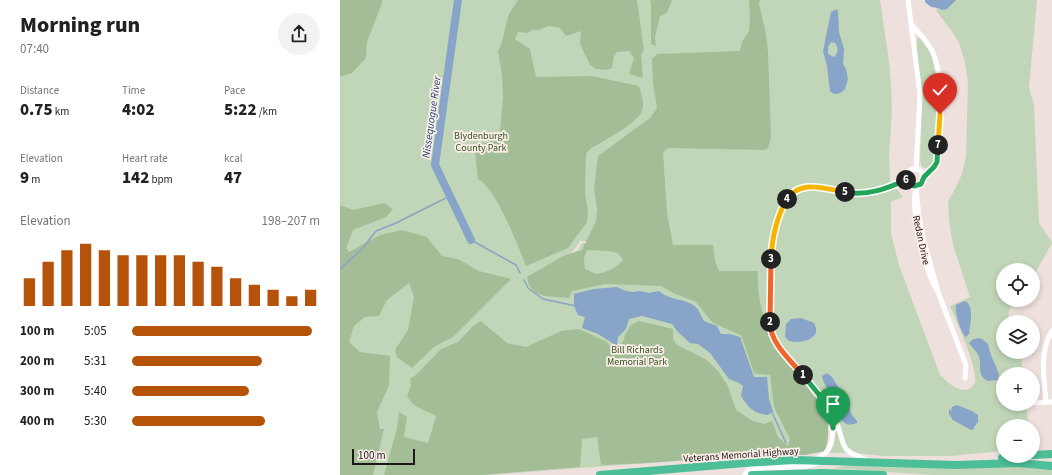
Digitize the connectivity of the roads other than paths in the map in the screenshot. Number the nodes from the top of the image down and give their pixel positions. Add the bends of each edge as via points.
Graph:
1 (908, 0) edge
2 (911, 24) junction
3 (916, 170) junction
4 (924, 177) junction
5 (907, 180) junction
6 (916, 186) junction
7 (1052, 331) edge
8 (965, 378) dead end
9 (1040, 402) edge
10 (1046, 402) junction
11 (1052, 402) edge
12 (832, 414) junction
13 (1052, 454) edge
14 (1040, 455) edge
15 (996, 459) edge
16 (809, 460) junction
17 (833, 461) junction
18 (870, 462) junction
19 (735, 464) junction
20 (934, 464) junction
21 (1052, 466) edge
22 (749, 474) edge
23 (778, 474) edge
24 (600, 475) edge
25 (883, 475) edge

1 - 2 street
2 - 3 street via 920,94
2 - 4 street via 932,51 939,81 937,162 932,171
3 - 4 street
3 - 5 street via 909,172
4 - 6 street
5 - 6 street via 909,184
5 - 12 street via 862,194 813,186 803,187 787,198 774,228 771,250 770,328 778,345
6 - 8 street, Redan Drive via 914,198 926,258 966,365
7 - 10 street via 1043,360
9 - 10 street
10 - 11 street
12 - 16 street via 831,446 823,456
12 - 18 street via 846,449
13 - 14 highway
15 - 20 highway
16 - 17 highway, Veterans Memorial Highway
16 - 19 highway, Veterans Memorial Highway
17 - 18 highway, Veterans Memorial Highway
17 - 22 street via 804,466 754,468
18 - 20 highway, Veterans Memorial Highway
19 - 22 street via 743,466
19 - 24 highway, Veterans Memorial Highway
20 - 21 highway, Veterans Memorial Highway via 1018,463
22 - 23 highway
23 - 25 highway

